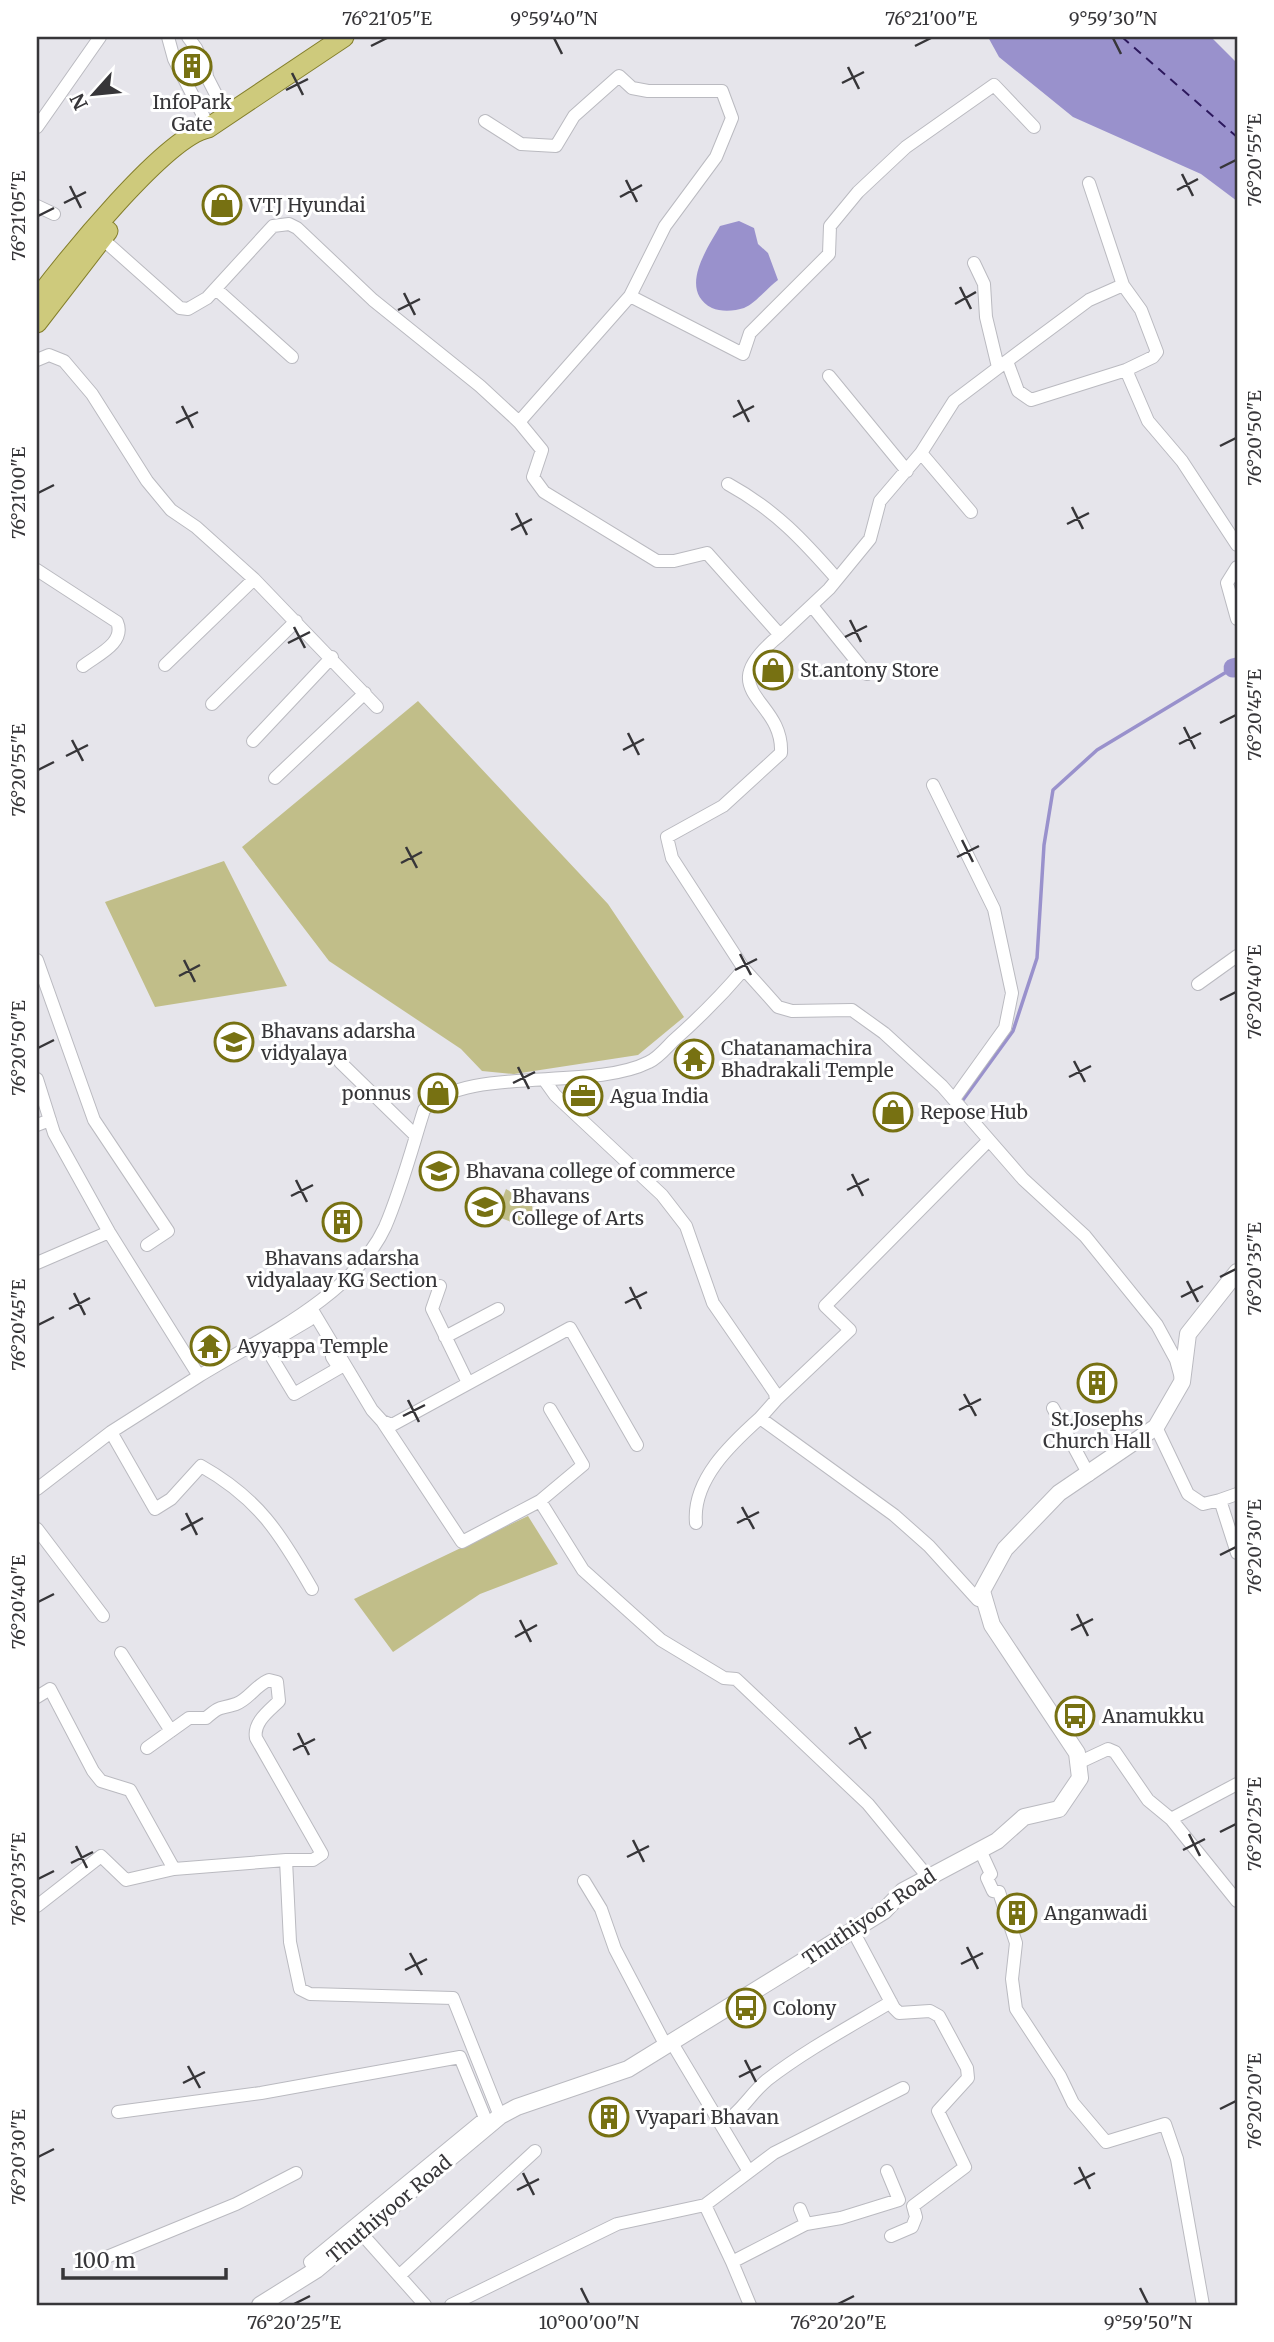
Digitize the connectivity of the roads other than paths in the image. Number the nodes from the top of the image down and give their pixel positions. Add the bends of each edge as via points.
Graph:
1 (100, 37) edge
2 (168, 37) edge
3 (344, 37) edge
4 (189, 39) edge
5 (174, 50) junction
6 (197, 78) junction
7 (226, 114) junction
8 (485, 121) dead end
9 (37, 127) edge
10 (1034, 127) dead end
11 (203, 130) junction
12 (1090, 183) dead end
13 (37, 206) edge
14 (54, 214) dead end
15 (97, 234) junction
16 (974, 263) dead end
17 (1123, 285) junction
18 (216, 289) junction
19 (629, 296) junction
20 (37, 299) edge
21 (37, 323) edge
22 (292, 357) dead end
23 (37, 360) edge
24 (1001, 365) junction
25 (1126, 370) junction
26 (829, 376) dead end
27 (519, 422) junction
28 (921, 453) junction
29 (907, 471) junction
30 (728, 484) dead end
31 (971, 512) dead end
32 (1237, 545) edge
33 (1237, 567) edge
34 (37, 570) edge
35 (254, 579) junction
36 (837, 579) junction
37 (813, 606) junction
38 (1237, 619) edge
39 (296, 621) junction
40 (780, 635) junction
41 (332, 657) junction
42 (165, 665) dead end
43 (83, 666) dead end
44 (867, 674) dead end
45 (365, 693) junction
46 (212, 704) dead end
47 (377, 707) dead end
48 (253, 741) dead end
49 (275, 778) dead end
50 (933, 785) dead end
51 (1237, 956) edge
52 (37, 960) edge
53 (744, 969) junction
54 (1198, 984) dead end
55 (340, 1062) dead end
56 (37, 1079) edge
57 (545, 1081) junction
58 (954, 1099) junction
59 (50, 1120) junction
60 (37, 1125) edge
61 (415, 1135) junction
62 (989, 1140) junction
63 (109, 1232) junction
64 (147, 1245) dead end
65 (37, 1263) edge
66 (1237, 1272) edge
67 (440, 1286) dead end
68 (498, 1309) dead end
69 (308, 1313) junction
70 (445, 1338) junction
71 (199, 1376) junction
72 (1182, 1382) junction
73 (468, 1384) junction
74 (776, 1399) junction
75 (1053, 1408) dead end
76 (550, 1409) dead end
77 (760, 1418) junction
78 (383, 1421) junction
79 (1156, 1427) junction
80 (111, 1432) junction
81 (637, 1445) dead end
82 (1089, 1475) junction
83 (37, 1489) edge
84 (1237, 1494) edge
85 (1220, 1500) junction
86 (540, 1501) junction
87 (696, 1523) dead end
88 (37, 1529) edge
89 (1237, 1553) edge
90 (312, 1589) dead end
91 (986, 1601) junction
92 (103, 1616) dead end
93 (121, 1653) dead end
94 (37, 1697) edge
95 (171, 1731) junction
96 (147, 1748) dead end
97 (1078, 1763) junction
98 (1237, 1784) edge
99 (1171, 1819) junction
100 (979, 1850) junction
101 (286, 1860) junction
102 (174, 1869) junction
103 (928, 1877) junction
104 (584, 1881) dead end
105 (1237, 1901) edge
106 (37, 1906) edge
107 (853, 1931) junction
108 (891, 2002) junction
109 (669, 2044) junction
110 (903, 2088) dead end
111 (118, 2112) dead end
112 (500, 2116) junction
113 (721, 2125) junction
114 (535, 2151) dead end
115 (748, 2170) junction
116 (887, 2171) dead end
117 (296, 2173) dead end
118 (705, 2206) junction
119 (800, 2209) dead end
120 (806, 2224) junction
121 (361, 2233) junction
122 (891, 2236) dead end
123 (97, 2261) dead end
124 (732, 2262) junction
125 (316, 2270) junction
126 (400, 2275) junction
127 (260, 2305) edge
128 (425, 2305) edge
129 (451, 2305) edge
130 (750, 2305) edge
131 (1203, 2305) edge

1 - 9 street
2 - 5 street
3 - 7 main road
4 - 5 street via 189,61
4 - 6 street via 206,69
5 - 6 street via 174,59
6 - 7 street via 216,95
6 - 11 street
7 - 11 main road
8 - 19 street via 521,144 556,146 574,116 619,76 632,88 648,91 722,91 732,118 716,157 665,226
10 - 19 street via 994,85 906,147 830,226 830,254 750,332 743,354
11 - 15 main road via 168,154
12 - 17 street
13 - 14 street
15 - 18 street via 180,308 198,304
15 - 20 main road
15 - 21 main road
16 - 24 street via 984,284 986,317
17 - 24 street via 1089,300
17 - 25 street via 1141,310 1157,352
18 - 22 street
18 - 27 street via 263,234 273,226 289,224
19 - 27 street
23 - 35 street via 49,355 64,361 171,510
24 - 25 street via 1008,364 1018,391 1031,400
24 - 28 street via 954,401
25 - 32 street via 1148,421 1194,477
26 - 29 street
27 - 40 street via 542,450 533,477 544,492 657,561 708,553
28 - 29 street
28 - 31 street
29 - 36 street via 880,501 870,539
30 - 36 street via 791,526
33 - 38 street via 1227,583
34 - 43 street via 117,622 115,643
35 - 39 street
35 - 42 street
36 - 37 street
37 - 40 street
37 - 44 street
39 - 41 street
39 - 46 street
40 - 53 street via 756,659 747,679 771,720 782,744 781,753 723,806 667,837 672,858
41 - 45 street
41 - 48 street
45 - 47 street
45 - 49 street
50 - 58 street via 994,909 1012,993 1005,1028
51 - 54 street
52 - 64 street via 94,1120 168,1231
53 - 57 street via 706,1012 650,1062 620,1071
53 - 58 street via 778,1007 852,1010 884,1033
55 - 61 street
56 - 59 street
57 - 61 street via 455,1088 434,1098
57 - 74 street via 662,1195 686,1226 713,1303
58 - 62 street
59 - 60 street
59 - 63 street
61 - 69 street via 384,1228 362,1261
62 - 72 street via 1023,1179 1085,1236 1157,1325
62 - 74 street via 825,1306 850,1330
63 - 65 street
63 - 71 street
66 - 72 main road via 1188,1334
67 - 70 street via 432,1309
68 - 70 street
69 - 69 street via 339,1368 295,1394 265,1346
69 - 71 street
69 - 78 street
70 - 73 street
71 - 80 street
72 - 79 main road
73 - 78 street via 392,1424
73 - 81 street via 570,1328
74 - 77 street
75 - 82 street
76 - 86 street via 583,1465
77 - 87 street via 715,1464 695,1511
77 - 91 street via 894,1515 978,1600
78 - 86 street via 462,1542
79 - 82 main road
79 - 85 street via 1188,1494 1203,1504
80 - 83 street
80 - 90 street via 155,1509 201,1466 233,1484 278,1530
82 - 91 main road via 1059,1493 1005,1549 982,1591
84 - 85 street
85 - 89 street
86 - 103 street via 583,1570 661,1640 724,1678 736,1679 868,1804
88 - 92 street
91 - 97 main road via 992,1626 1077,1753
93 - 95 street
94 - 102 street via 50,1689 93,1771 101,1781 130,1790
95 - 96 street
95 - 101 street via 189,1718 206,1718 217,1706 237,1704 257,1685 277,1682 279,1701 254,1731 322,1854 313,1860
97 - 99 street via 1108,1749 1115,1752 1148,1800
97 - 100 main road, Thuthiyoor Road via 1080,1778 1059,1809 1024,1817
98 - 99 street
99 - 105 street
100 - 103 main road, Thuthiyoor Road
100 - 131 street via 990,1874 986,1878 993,1891 999,1892 1016,1943 1012,1979 1016,2009 1073,2103 1106,2142 1165,2124 1177,2159
101 - 102 street
101 - 112 street via 290,1942 300,1989 310,1994 453,1998
102 - 106 street via 126,1880 101,1856
103 - 107 main road, Thuthiyoor Road
104 - 109 street via 601,1909 615,1949
107 - 108 street
107 - 109 main road, Thuthiyoor Road
108 - 113 street via 791,2062
108 - 122 street via 899,2013 930,2011 939,2016 968,2078 938,2111 965,2167 913,2206 916,2217 912,2227
109 - 112 main road, Thuthiyoor Road via 628,2068
109 - 113 street
110 - 115 street
111 - 125 street via 261,2093 460,2057 485,2118 310,2262
112 - 121 main road, Thuthiyoor Road
113 - 115 street
114 - 126 street
115 - 118 street
116 - 120 street via 899,2200
117 - 123 street via 236,2204
118 - 124 street
118 - 129 street via 617,2224
119 - 120 street
120 - 124 street
121 - 125 main road, Thuthiyoor Road
121 - 126 street
124 - 130 street
125 - 127 main road, Thuthiyoor Road
126 - 128 street

